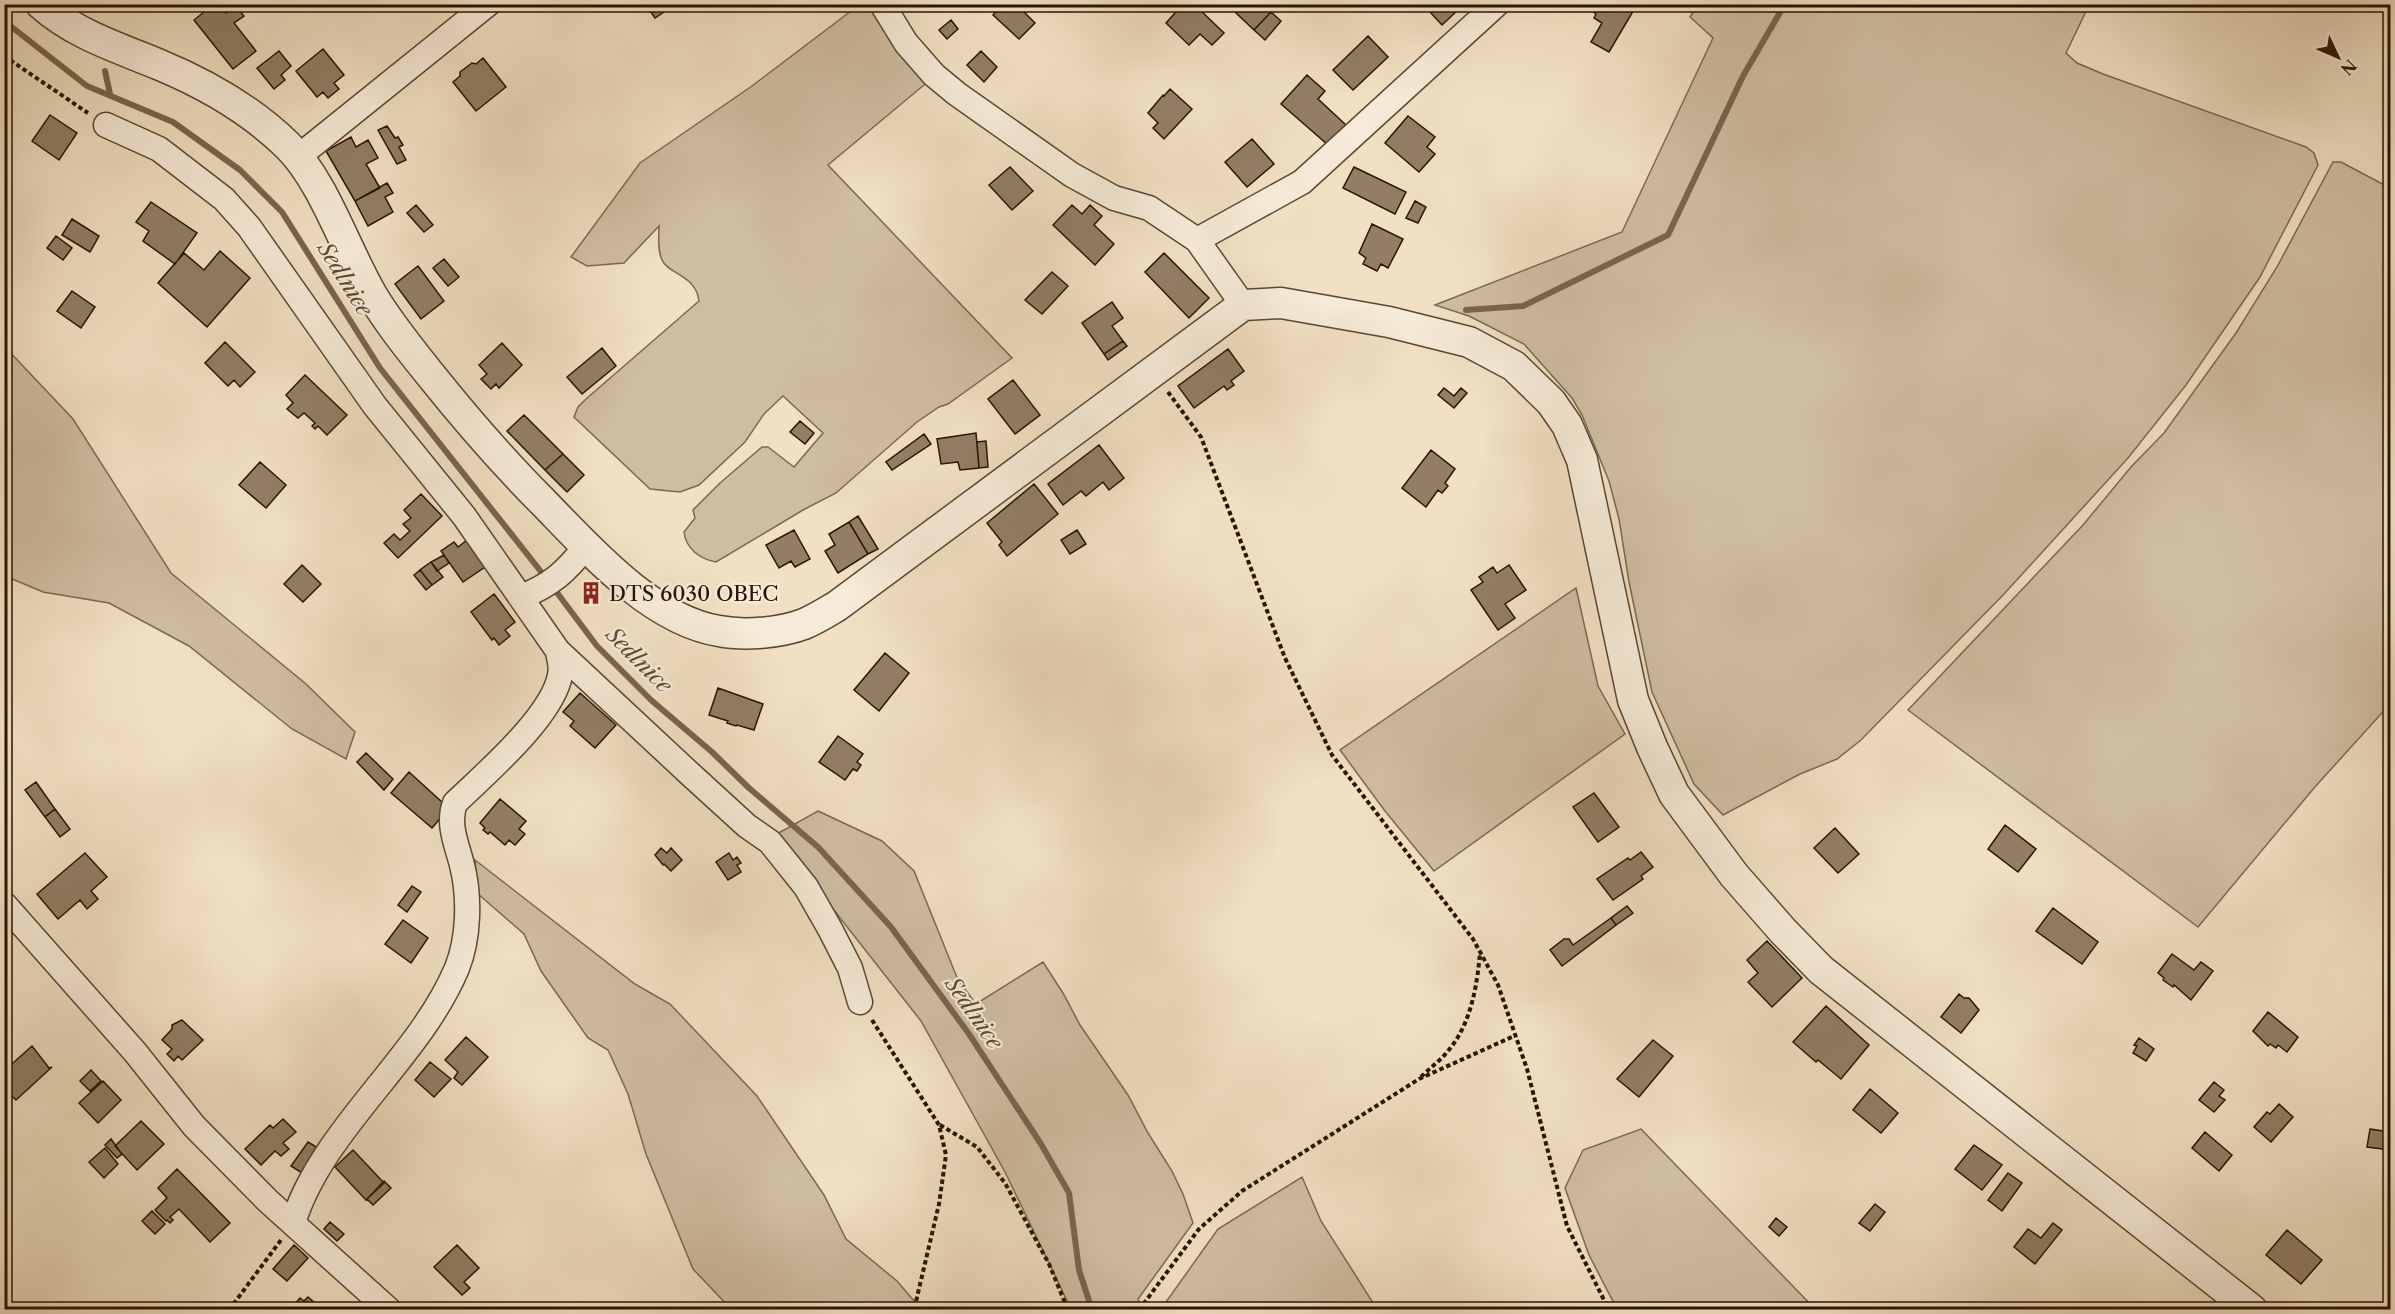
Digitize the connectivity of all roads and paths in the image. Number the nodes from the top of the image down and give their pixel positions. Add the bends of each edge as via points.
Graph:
1 (41, 4) edge
2 (488, 4) edge
3 (882, 4) edge
4 (1497, 4) edge
5 (4, 56) edge
6 (106, 125) joint
7 (298, 157) junction
8 (1197, 240) junction
9 (1243, 305) junction
10 (1153, 372) junction
11 (586, 546) junction
12 (527, 594) junction
13 (558, 651) junction
14 (4, 904) edge
15 (1480, 952) junction
16 (861, 1002) joint
17 (1515, 1036) junction
18 (1419, 1079) junction
19 (939, 1125) junction
20 (293, 1223) junction
21 (229, 1310) edge
22 (388, 1310) edge
23 (914, 1310) edge
24 (1068, 1310) edge
25 (1139, 1310) edge
26 (1609, 1310) edge
27 (2252, 1310) edge

1 - 7 street via 75,29 228,98
2 - 7 street
3 - 8 street via 918,59 957,94 1072,175 1114,198 1149,208
4 - 8 street via 1302,182
5 - 6 path
6 - 12 street via 159,149 224,199 249,227 375,406
7 - 11 street via 368,288 394,327 494,453
8 - 9 street
9 - 10 street
9 - 27 street via 1281,303 1389,322 1469,342 1514,366 1532,382 1567,424 1582,460 1633,699 1652,747 1674,794 1734,875 1821,970
10 - 11 street via 885,573 837,606 787,629 719,631 676,617
10 - 15 path via 1201,437 1285,658 1332,755
11 - 12 street via 566,572
12 - 13 street
13 - 16 street via 698,782 770,842 806,887 830,929 850,968
13 - 20 street via 561,673 556,689 517,742 455,803 452,812 466,902 466,938 456,970 430,1017 330,1151
14 - 20 street via 135,1052 194,1126
15 - 17 path via 1498,985
15 - 18 path via 1477,988 1465,1022 1449,1050
16 - 19 path
17 - 18 path
17 - 26 path via 1567,1226
18 - 25 path via 1242,1191 1200,1229
19 - 23 path via 946,1155 939,1204
19 - 24 path via 977,1147 1005,1183 1049,1264
20 - 21 path
20 - 22 street

